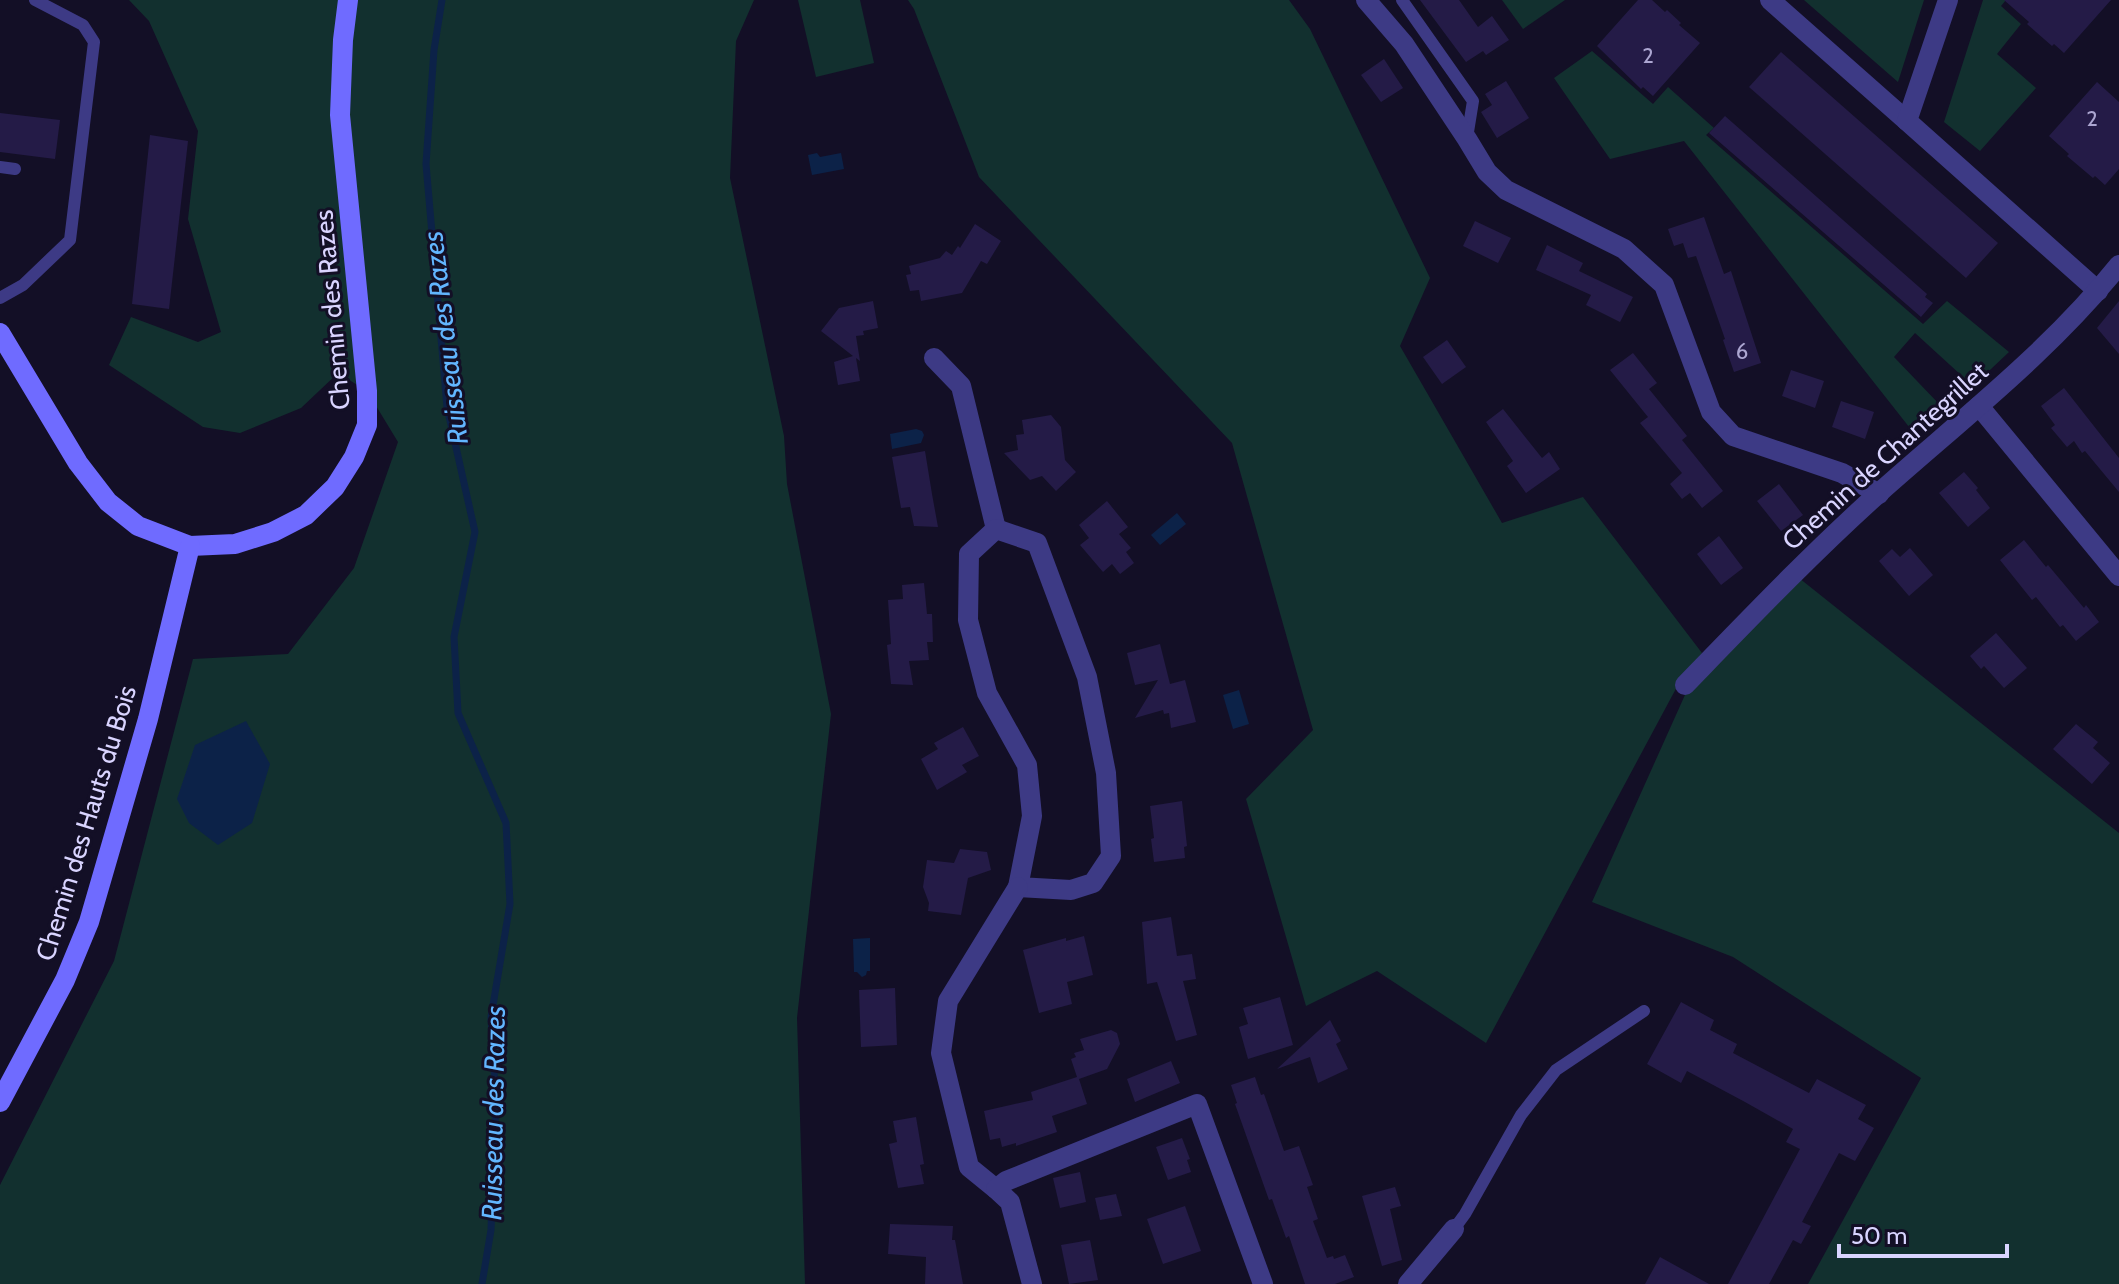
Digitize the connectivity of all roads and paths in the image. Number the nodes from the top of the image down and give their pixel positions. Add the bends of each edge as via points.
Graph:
1 (35, 0) edge
2 (348, 0) edge
3 (1366, 0) edge
4 (1402, 0) edge
5 (1770, 0) edge
6 (1948, 0) edge
7 (1907, 121) junction
8 (1467, 139) junction
9 (0, 167) edge
10 (15, 169) dead end
11 (2119, 265) edge
12 (2098, 291) junction
13 (0, 298) edge
14 (0, 333) edge
15 (934, 358) dead end
16 (1979, 406) junction
17 (1879, 494) junction
18 (996, 529) junction
19 (190, 546) junction
20 (2119, 576) edge
21 (1685, 685) dead end
22 (1018, 887) junction
23 (1644, 1011) dead end
24 (0, 1102) edge
25 (996, 1189) junction
26 (1454, 1229) joint
27 (1032, 1284) edge
28 (1263, 1284) edge
29 (1408, 1284) edge

1 - 13 lane via 83,25 94,42 70,240 23,285
2 - 19 street, Chemin des Razes via 340,115 367,425 335,487 306,515 235,544
3 - 8 street via 1404,44
4 - 8 lane via 1473,101
5 - 7 street
6 - 7 street
7 - 12 street
8 - 17 street via 1487,172 1506,190 1624,249 1664,285 1711,412 1733,436 1842,473
9 - 10 lane
11 - 12 street, Chemin de Chantegrillet
12 - 16 street, Chemin de Chantegrillet
14 - 19 street, Chemin des Razes via 78,463 108,502 138,526
15 - 18 street via 961,386
16 - 17 street, Chemin de Chantegrillet
16 - 20 street
17 - 21 street, Chemin de Chantegrillet
18 - 22 street via 969,554 968,620 987,693 1027,765 1032,816
18 - 22 street via 1037,543 1087,677 1106,773 1111,856 1093,883 1071,890
19 - 24 street, Chemin des Hauts du Bois via 148,719 89,922 65,980
22 - 25 street via 948,1001 941,1053 969,1167
23 - 26 lane via 1556,1070 1521,1115
25 - 27 street via 1010,1202
25 - 28 street via 1197,1104
26 - 29 street

